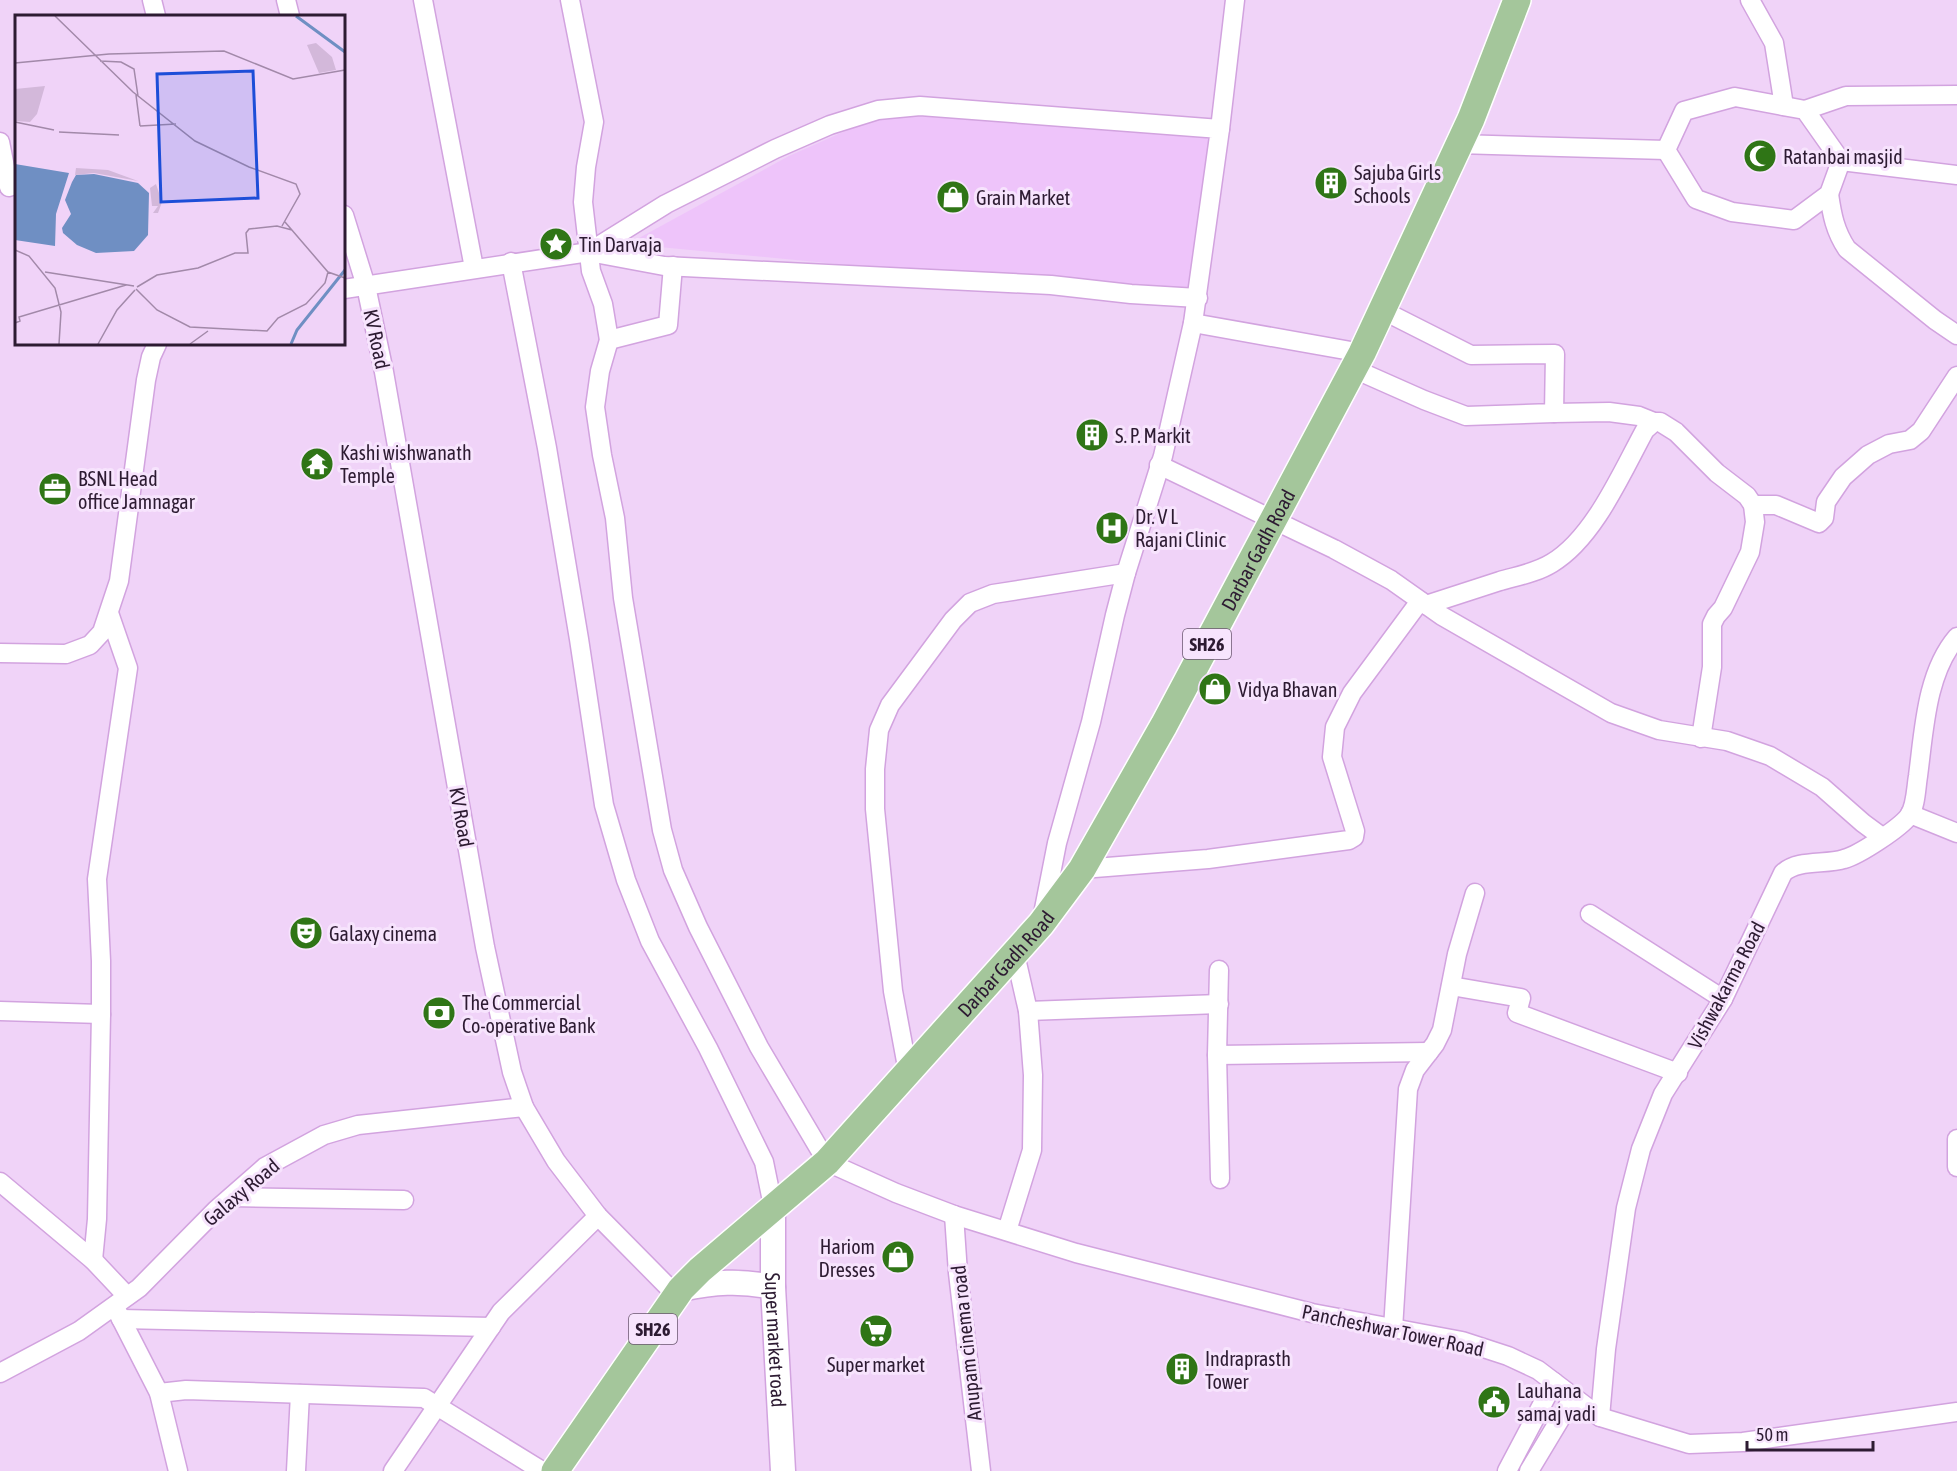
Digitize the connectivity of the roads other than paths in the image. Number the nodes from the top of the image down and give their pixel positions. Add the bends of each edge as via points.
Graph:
1 (152, 0) edge
2 (286, 0) edge
3 (423, 0) edge
4 (570, 0) edge
5 (1235, 0) edge
6 (1517, 0) edge
7 (1750, 0) edge
8 (156, 15) edge
9 (290, 15) edge
10 (1957, 95) edge
11 (1784, 106) junction
12 (1805, 110) junction
13 (1220, 129) junction
14 (0, 142) edge
15 (1458, 144) junction
16 (1666, 150) junction
17 (1841, 161) junction
18 (1957, 175) edge
19 (8, 187) edge
20 (1829, 194) junction
21 (345, 223) edge
22 (589, 252) junction
23 (511, 262) junction
24 (673, 266) junction
25 (474, 268) junction
26 (366, 286) junction
27 (345, 289) edge
28 (1198, 298) junction
29 (1382, 310) junction
30 (1193, 322) junction
31 (1957, 335) edge
32 (609, 340) junction
33 (157, 345) edge
34 (1358, 361) junction
35 (1957, 376) edge
36 (1554, 412) junction
37 (1654, 422) junction
38 (1160, 465) junction
39 (1753, 505) junction
40 (1273, 521) junction
41 (1126, 573) junction
42 (1423, 603) junction
43 (109, 613) junction
44 (1957, 637) edge
45 (0, 653) edge
46 (1701, 738) junction
47 (1910, 814) junction
48 (1957, 833) edge
49 (1882, 837) junction
50 (1082, 869) junction
51 (1475, 893) dead end
52 (1590, 915) dead end
53 (1041, 924) junction
54 (1015, 954) junction
55 (1219, 970) dead end
56 (1451, 986) junction
57 (1723, 999) junction
58 (1219, 1004) junction
59 (0, 1011) edge
60 (1028, 1011) junction
61 (101, 1014) junction
62 (1429, 1052) junction
63 (1217, 1055) junction
64 (908, 1072) junction
65 (1677, 1073) junction
66 (524, 1107) junction
67 (1957, 1139) edge
68 (827, 1162) junction
69 (1957, 1167) edge
70 (1220, 1179) dead end
71 (0, 1182) edge
72 (232, 1197) junction
73 (404, 1200) dead end
74 (773, 1206) junction
75 (954, 1215) junction
76 (598, 1216) junction
77 (1007, 1231) junction
78 (93, 1260) junction
79 (773, 1287) junction
80 (679, 1292) junction
81 (121, 1307) junction
82 (491, 1327) junction
83 (1393, 1329) junction
84 (0, 1373) edge
85 (1554, 1382) junction
86 (159, 1393) junction
87 (300, 1394) junction
88 (1574, 1396) junction
89 (437, 1404) junction
90 (1957, 1412) edge
91 (1600, 1417) junction
92 (178, 1471) edge
93 (296, 1471) edge
94 (393, 1471) edge
95 (542, 1471) edge
96 (555, 1471) edge
97 (783, 1471) edge
98 (981, 1471) edge
99 (1507, 1471) edge
100 (1529, 1471) edge

1 - 8 street
2 - 9 street
3 - 25 street
4 - 22 street via 594,122 583,202
5 - 13 street
6 - 15 main road, Darbar Gadh Road / SH26
7 - 11 street via 1774,43
10 - 12 street via 1845,96
11 - 12 street
11 - 16 street via 1735,97 1684,111
12 - 17 street
13 - 22 street via 920,106 878,110 830,124 775,149 666,204
13 - 28 street
14 - 19 street
15 - 16 street
15 - 29 main road, Darbar Gadh Road / SH26
16 - 20 street via 1696,199 1732,212 1794,220
17 - 18 street
17 - 20 street
20 - 31 street via 1833,221 1847,249
21 - 26 street, KV Road
22 - 23 street
22 - 24 street
22 - 32 street
23 - 25 street
23 - 74 street via 549,459 604,805 626,880 650,941 764,1162
24 - 28 street via 1041,284
24 - 32 street via 668,326
25 - 26 street
26 - 27 street
26 - 66 street, KV Road via 485,947 512,1072
28 - 30 street
29 - 34 main road, Darbar Gadh Road / SH26
29 - 36 street via 1471,355 1555,354
30 - 34 street
30 - 38 street
32 - 68 street via 594,407 615,518 623,598 664,840 698,927 759,1047
33 - 43 street via 146,380 119,581
34 - 36 street via 1424,400 1466,416
34 - 40 main road, Darbar Gadh Road / SH26
35 - 39 street via 1921,431 1910,440 1889,444 1868,456 1843,477 1826,502 1824,518 1819,523 1776,505
36 - 37 street via 1609,412
37 - 39 street via 1676,432
37 - 42 street via 1603,505 1567,553 1532,572
38 - 40 street
38 - 41 street
39 - 46 street via 1755,522 1750,552 1712,624 1712,667
40 - 42 street via 1391,580
40 - 50 main road, Darbar Gadh Road / SH26
41 - 53 street via 1057,843
41 - 64 street via 993,594 970,603 953,620 883,717 876,749 875,809 893,991
42 - 46 street via 1611,713 1659,730
42 - 50 street via 1352,693 1335,727 1332,757 1354,837 1208,859
43 - 45 street via 102,632 90,645 66,654
43 - 61 street via 128,668 97,879
44 - 47 street via 1937,671 1924,722
46 - 49 street via 1727,741 1770,756 1822,787
47 - 48 street
47 - 49 street, Vishwakarma Road
49 - 57 street, Vishwakarma Road via 1846,858 1789,868 1777,884
50 - 53 main road, Darbar Gadh Road / SH26
51 - 56 street
52 - 57 street
53 - 54 main road, Darbar Gadh Road / SH26
54 - 60 street
54 - 64 main road, Darbar Gadh Road / SH26
55 - 58 street
56 - 62 street via 1442,1030
56 - 65 street via 1521,998 1517,1013
57 - 65 street, Vishwakarma Road
58 - 60 street
58 - 63 street
59 - 61 street
60 - 77 street via 1033,1075 1032,1150
61 - 78 street
62 - 63 street
62 - 83 street via 1415,1070 1408,1089
63 - 70 street
64 - 68 main road, Darbar Gadh Road / SH26
65 - 91 street, Vishwakarma Road via 1663,1094 1641,1149 1626,1208
66 - 72 street, Galaxy Road via 358,1125 324,1135 265,1167
66 - 76 street, KV Road via 556,1161
67 - 69 street
68 - 74 main road, Darbar Gadh Road / SH26
68 - 75 street, Pancheshwar Tower Road
71 - 78 street
72 - 73 street
72 - 81 street, Galaxy Road
74 - 79 main road, Super market road
74 - 80 main road, SH26
75 - 77 street, Pancheshwar Tower Road
75 - 98 street, Anupam cinema road
76 - 80 street, KV Road
76 - 82 street via 501,1312
77 - 83 street, Pancheshwar Tower Road via 1076,1253 1312,1314
78 - 81 street
79 - 80 main road via 728,1281
79 - 97 main road, Super market road
80 - 96 main road, SH26
81 - 82 street
81 - 84 street, Galaxy Road
81 - 86 street
82 - 89 street
83 - 85 street, Pancheshwar Tower Road via 1462,1341 1508,1356
85 - 88 street, Pancheshwar Tower Road
85 - 99 street
86 - 87 street via 186,1390
86 - 92 street
87 - 89 street via 409,1396
87 - 93 street
88 - 91 street, Pancheshwar Tower Road
88 - 100 street
89 - 94 street
89 - 95 street
90 - 91 street, Pancheshwar Tower Road via 1743,1442 1689,1444

